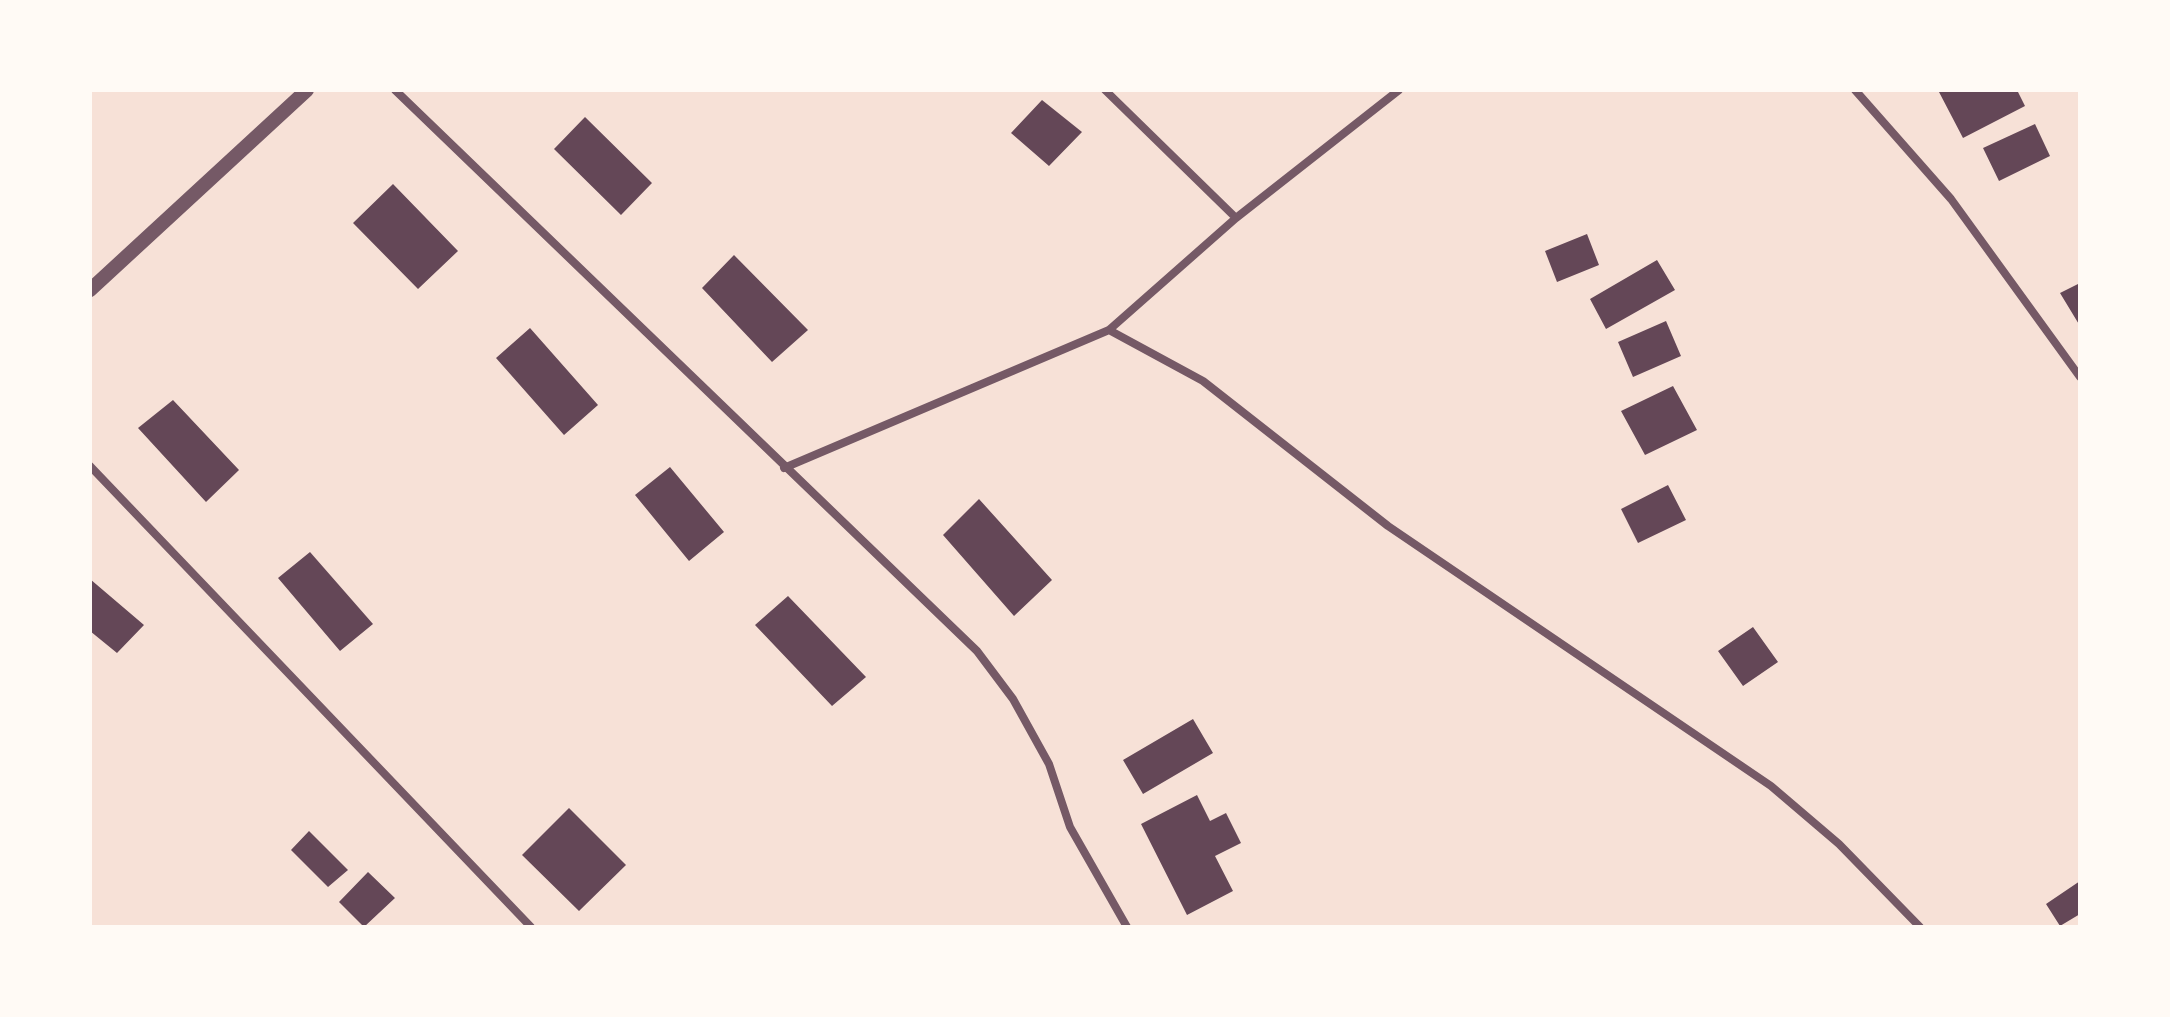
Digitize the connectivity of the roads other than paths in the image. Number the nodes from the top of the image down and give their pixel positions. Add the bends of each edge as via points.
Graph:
1 (307, 90) edge
2 (395, 90) edge
3 (1105, 90) edge
4 (1399, 90) edge
5 (1855, 90) edge
6 (1236, 218) junction
7 (90, 290) edge
8 (1109, 330) junction
9 (2080, 377) edge
10 (90, 466) edge
11 (784, 468) junction
12 (531, 927) edge
13 (1127, 927) edge
14 (1920, 927) edge

1 - 7 street
2 - 11 street
3 - 6 street
4 - 6 street
5 - 9 street via 1951,199
6 - 8 street
8 - 11 street
8 - 14 street via 1203,381 1388,526 1771,786 1839,844
10 - 12 street
11 - 13 street via 977,651 1013,699 1049,764 1070,827

